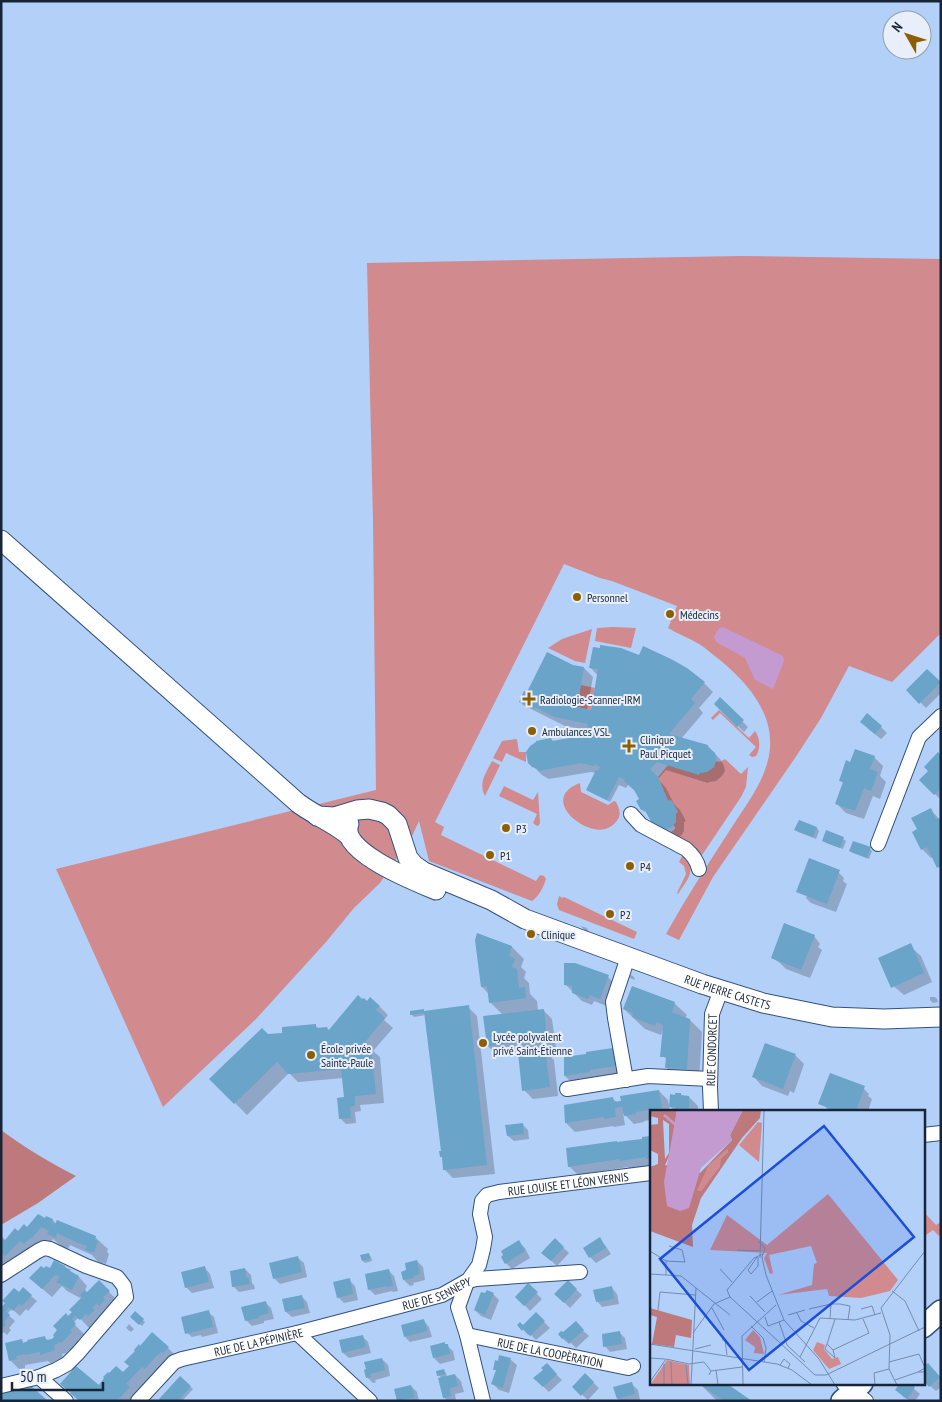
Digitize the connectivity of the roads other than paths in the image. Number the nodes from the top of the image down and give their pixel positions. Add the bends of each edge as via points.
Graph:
1 (1, 540) edge
2 (941, 716) edge
3 (631, 814) dead end
4 (317, 816) junction
5 (347, 834) junction
6 (878, 844) dead end
7 (405, 856) junction
8 (699, 869) dead end
9 (628, 957) junction
10 (720, 990) junction
11 (941, 1017) edge
12 (710, 1079) junction
13 (626, 1080) junction
14 (567, 1090) dead end
15 (711, 1110) edge
16 (941, 1133) edge
17 (924, 1135) edge
18 (650, 1173) edge
19 (580, 1272) dead end
20 (1, 1275) edge
21 (467, 1282) junction
22 (442, 1295) junction
23 (458, 1306) junction
24 (941, 1311) edge
25 (924, 1326) edge
26 (297, 1333) junction
27 (467, 1334) junction
28 (633, 1366) dead end
29 (39, 1377) junction
30 (1, 1386) edge
31 (66, 1401) edge
32 (138, 1401) edge
33 (370, 1401) edge
34 (483, 1401) edge

1 - 4 street via 298,803
2 - 6 street via 919,737
3 - 8 street via 641,825 686,850
4 - 5 street
4 - 7 street via 334,817 357,810 376,810 388,815 397,824
5 - 7 street via 365,854
5 - 7 street via 350,822 372,817 388,825
7 - 9 street, RUE PIERRE CASTETS via 434,877 491,900 525,919
9 - 10 street, RUE PIERRE CASTETS
9 - 13 street via 613,1002
10 - 11 street, RUE PIERRE CASTETS via 763,1003 832,1017
10 - 12 street, RUE CONDORCET via 712,1014
12 - 13 street via 648,1076
12 - 15 street, RUE CONDORCET
13 - 14 street
16 - 17 street
18 - 21 street, RUE LOUISE ET LÉON VERNIS via 487,1195 480,1207 484,1249 479,1265
19 - 21 street, RUE DE SENNEPY
20 - 29 street via 44,1248 117,1277 124,1286 126,1296 78,1353 62,1367
21 - 22 street, RUE DE SENNEPY
21 - 23 street
22 - 23 street
22 - 26 street, RUE DE SENNEPY
23 - 27 street
24 - 25 main road
26 - 32 street, RUE DE LA PÉPINIÈRE via 174,1362
26 - 33 street, RUE DE LA PÉPINIÈRE
27 - 28 street, RUE DE LA COOPÈRATION via 628,1368
27 - 34 street
29 - 30 street
29 - 31 street

